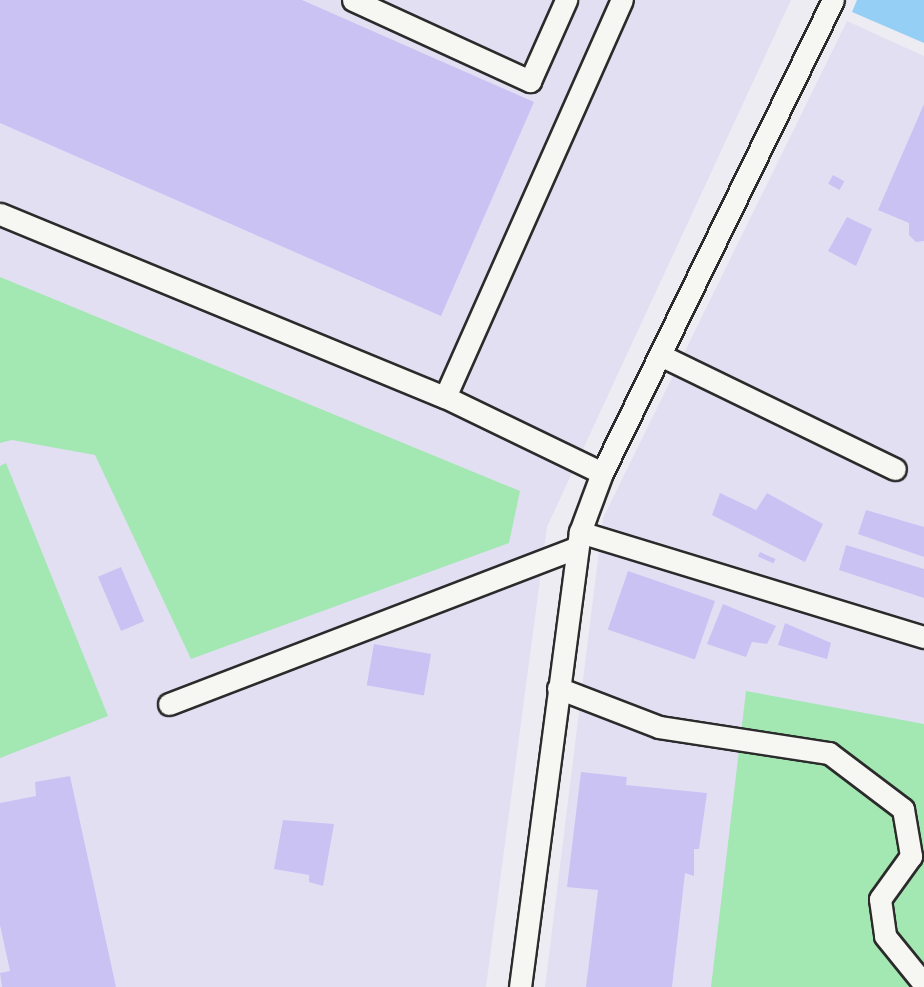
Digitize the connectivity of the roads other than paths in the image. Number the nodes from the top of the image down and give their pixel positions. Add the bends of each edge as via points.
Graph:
1 (352, 0) edge
2 (566, 0) edge
3 (621, 0) edge
4 (832, 0) edge
5 (0, 214) edge
6 (660, 355) junction
7 (445, 397) junction
8 (895, 469) dead end
9 (602, 473) junction
10 (578, 540) junction
11 (924, 638) edge
12 (558, 688) junction
13 (169, 704) dead end
14 (924, 984) edge
15 (520, 987) edge

1 - 2 street via 530,81
3 - 7 street
4 - 6 street
5 - 7 street
6 - 8 street
6 - 9 street
7 - 9 street
9 - 10 street
10 - 11 street
10 - 12 street
10 - 13 street
12 - 14 street via 659,727 829,753 903,809 912,856 880,899 885,936
12 - 15 street

